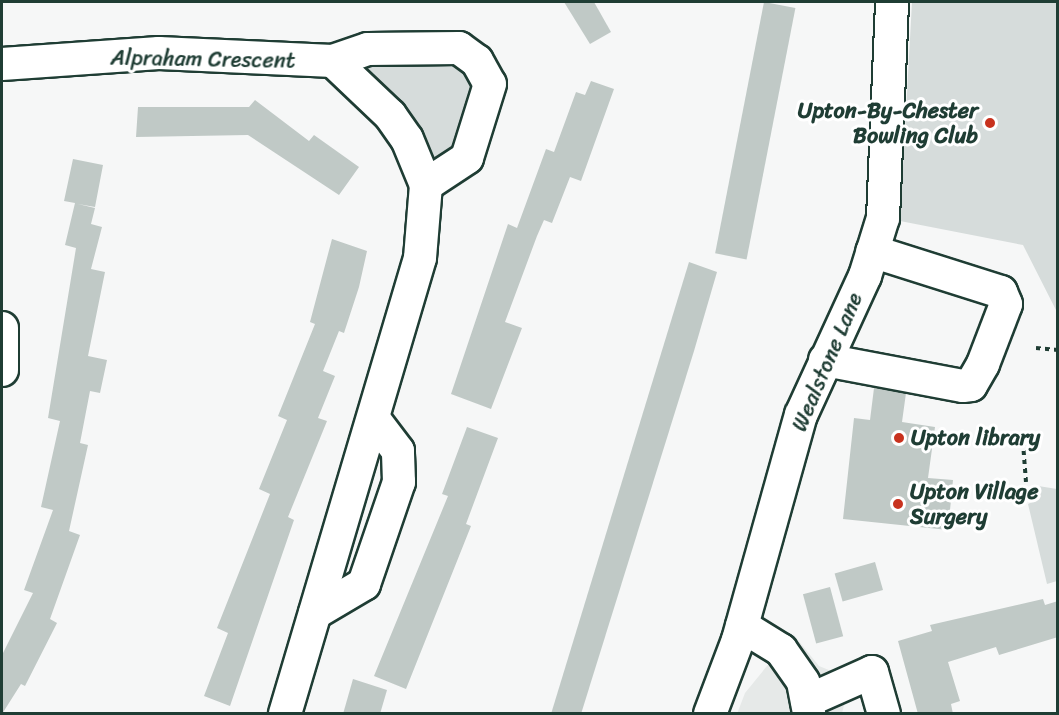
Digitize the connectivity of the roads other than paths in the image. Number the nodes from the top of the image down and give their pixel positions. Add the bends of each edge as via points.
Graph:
1 (892, 2) edge
2 (333, 61) junction
3 (2, 64) edge
4 (426, 185) junction
5 (872, 251) junction
6 (2, 328) edge
7 (825, 360) junction
8 (2, 370) edge
9 (374, 419) junction
10 (315, 613) junction
11 (742, 626) junction
12 (808, 707) edge
13 (285, 714) edge
14 (710, 714) edge
15 (884, 714) edge

1 - 5 street, Wealstone Lane via 883,218
2 - 3 street, Alpraham Crescent via 159,53
2 - 4 street via 390,115 407,139
2 - 4 street, Alpraham Crescent via 368,49 448,48 459,48 477,61 490,84 467,158
4 - 9 street via 420,258
5 - 7 street, Wealstone Lane
5 - 7 street via 1001,292 1006,304 983,364 971,385 963,386
6 - 8 street
7 - 11 street, Wealstone Lane via 801,415
9 - 10 street
9 - 10 street via 398,451 399,482 364,584
10 - 13 street
11 - 12 street via 781,650 803,682
11 - 14 street, Wealstone Lane
12 - 15 street via 872,672

